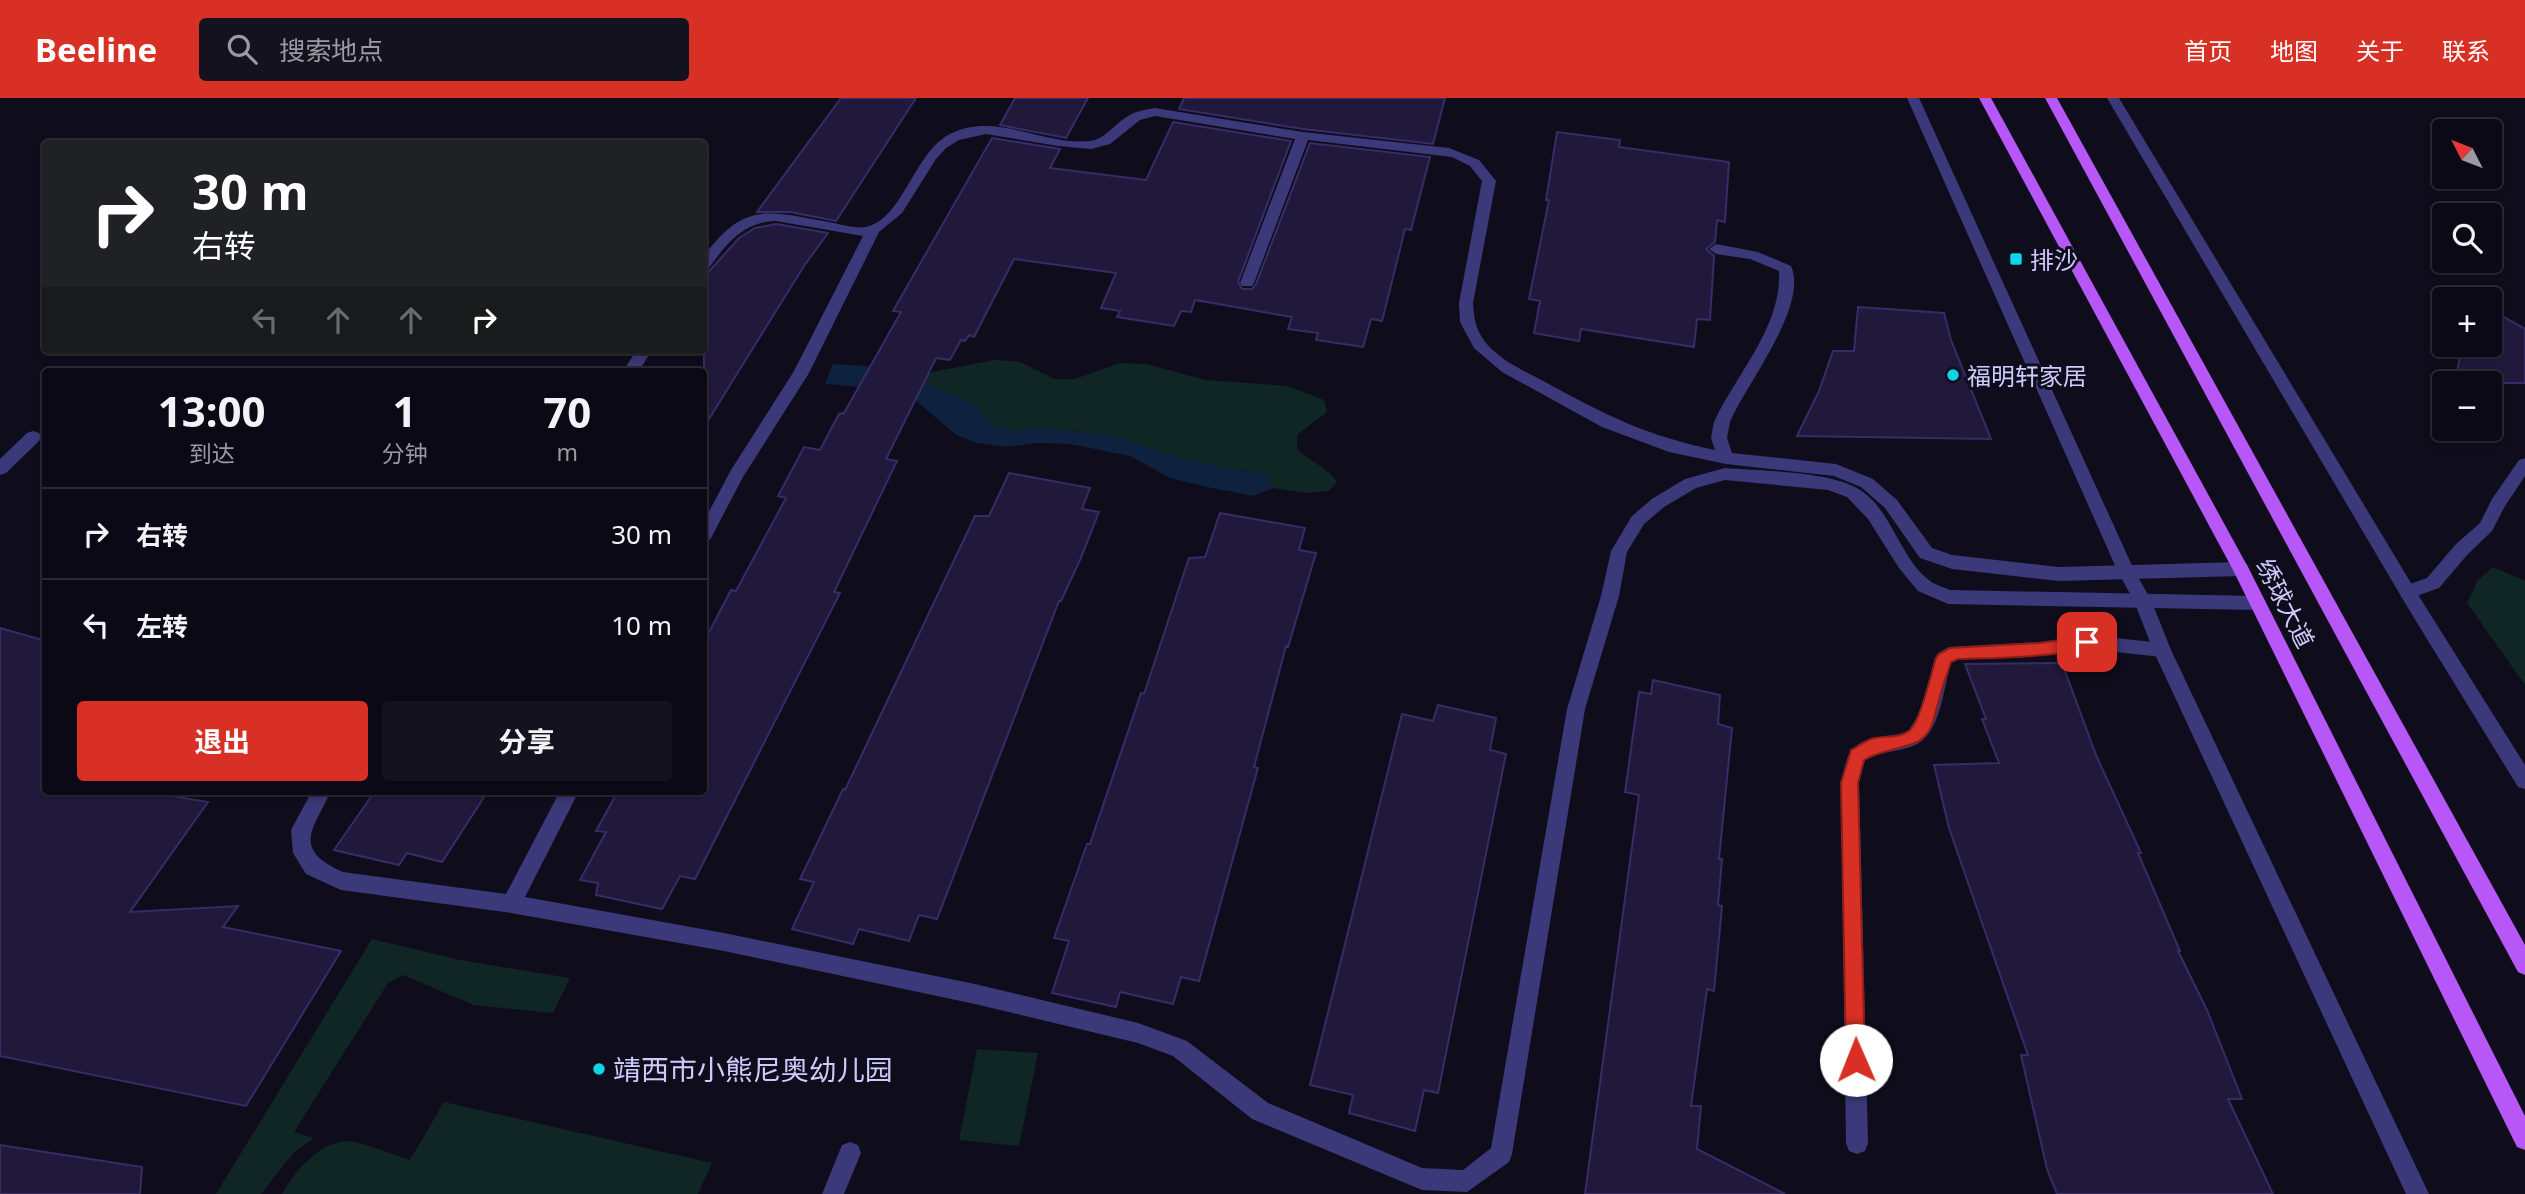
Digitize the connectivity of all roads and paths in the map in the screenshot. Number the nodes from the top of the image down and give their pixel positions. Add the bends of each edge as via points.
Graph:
1 (1913, 98) edge
2 (1985, 98) edge
3 (2052, 98) edge
4 (2113, 98) edge
5 (1303, 136) junction
6 (873, 230) junction
7 (1716, 249) dead end
8 (707, 261) edge
9 (1247, 283) dead end
10 (33, 437) dead end
11 (1726, 458) junction
12 (2525, 464) edge
13 (0, 469) edge
14 (707, 530) edge
15 (2241, 569) junction
16 (2126, 572) junction
17 (2408, 592) junction
18 (2142, 600) junction
19 (2257, 603) junction
20 (2162, 650) junction
21 (2525, 781) edge
22 (320, 795) edge
23 (568, 795) edge
24 (511, 904) junction
25 (2525, 965) edge
26 (2525, 1139) edge
27 (1857, 1143) dead end
28 (850, 1153) dead end
29 (833, 1194) edge
30 (2418, 1194) edge

1 - 16 street
2 - 15 main road, 绣球大道
3 - 25 main road, 绣球大道
4 - 17 street
5 - 6 street via 1155,112 1135,117 1106,142 1087,145 1007,132 973,132 954,137 939,148 890,217
5 - 9 street
5 - 11 street via 1440,150 1480,165 1489,181 1466,303 1467,322 1479,344 1507,368 1607,423 1669,446
6 - 8 street via 772,216 754,218 723,237
6 - 14 street via 801,373
7 - 11 street via 1771,261 1786,269 1789,283 1782,311 1722,422 1719,438
10 - 13 street
11 - 16 street via 1836,470 1867,482 1891,504 1926,553 1952,562 2059,574
12 - 17 street via 2486,527 2433,583
15 - 16 street
15 - 19 main road, 绣球大道
16 - 18 street
17 - 21 street
18 - 19 street
18 - 20 street
18 - 24 street via 1948,597 1924,586 1853,493 1829,484 1725,474 1691,483 1638,520 1619,551 1576,709 1501,1154 1467,1181 1422,1180 1260,1111 1180,1048 1138,1033 723,942
19 - 26 main road, 绣球大道
20 - 27 street via 2087,642 1955,652 1944,658 1927,721 1915,736 1857,755 1850,783
20 - 30 street
22 - 24 street via 301,830 303,853 313,868 341,881
23 - 24 street
28 - 29 street

